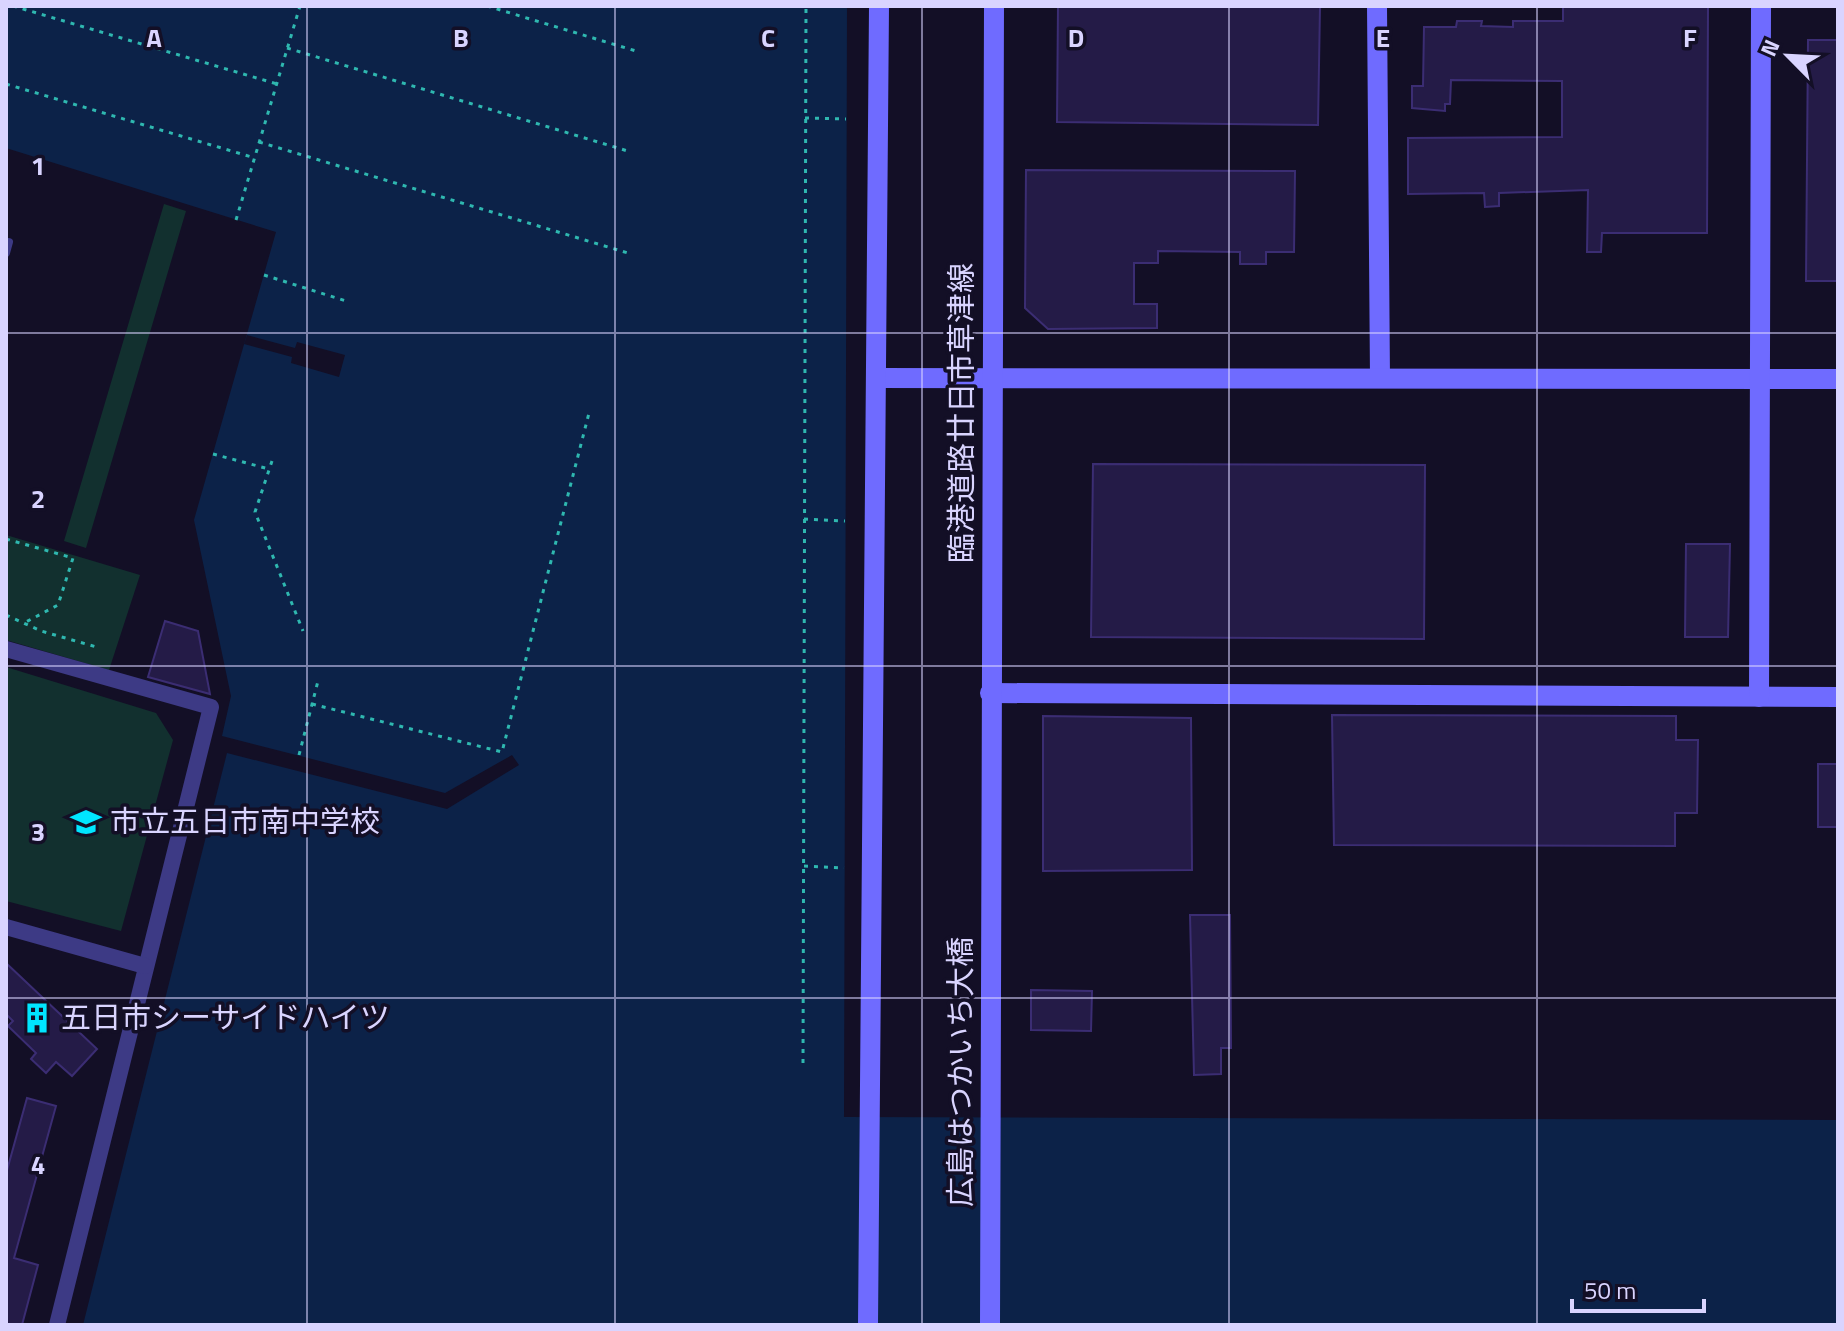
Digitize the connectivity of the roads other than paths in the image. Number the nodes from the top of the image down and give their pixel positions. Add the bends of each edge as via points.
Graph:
1 (879, 6) edge
2 (994, 6) edge
3 (1377, 6) edge
4 (1761, 6) edge
5 (9, 242) dead end
6 (6, 253) edge
7 (877, 378) junction
8 (992, 378) junction
9 (1380, 378) junction
10 (1760, 379) junction
11 (1838, 379) edge
12 (6, 649) edge
13 (990, 693) junction
14 (1759, 697) junction
15 (1838, 697) edge
16 (991, 820) joint
17 (6, 927) edge
18 (145, 966) junction
19 (57, 1325) edge
20 (868, 1325) edge
21 (990, 1325) edge

1 - 7 street
2 - 8 street, 臨港道路廿日市草津線
3 - 9 street
4 - 10 street
5 - 6 lane
7 - 8 street
7 - 20 street
8 - 9 street
8 - 13 street, 臨港道路廿日市草津線
9 - 10 street
10 - 11 street
10 - 14 street
12 - 18 street via 211,707
13 - 14 street
13 - 16 street, 臨港道路廿日市草津線
14 - 15 street
16 - 21 street, 広島はつかいち大橋
17 - 18 street
18 - 19 street

